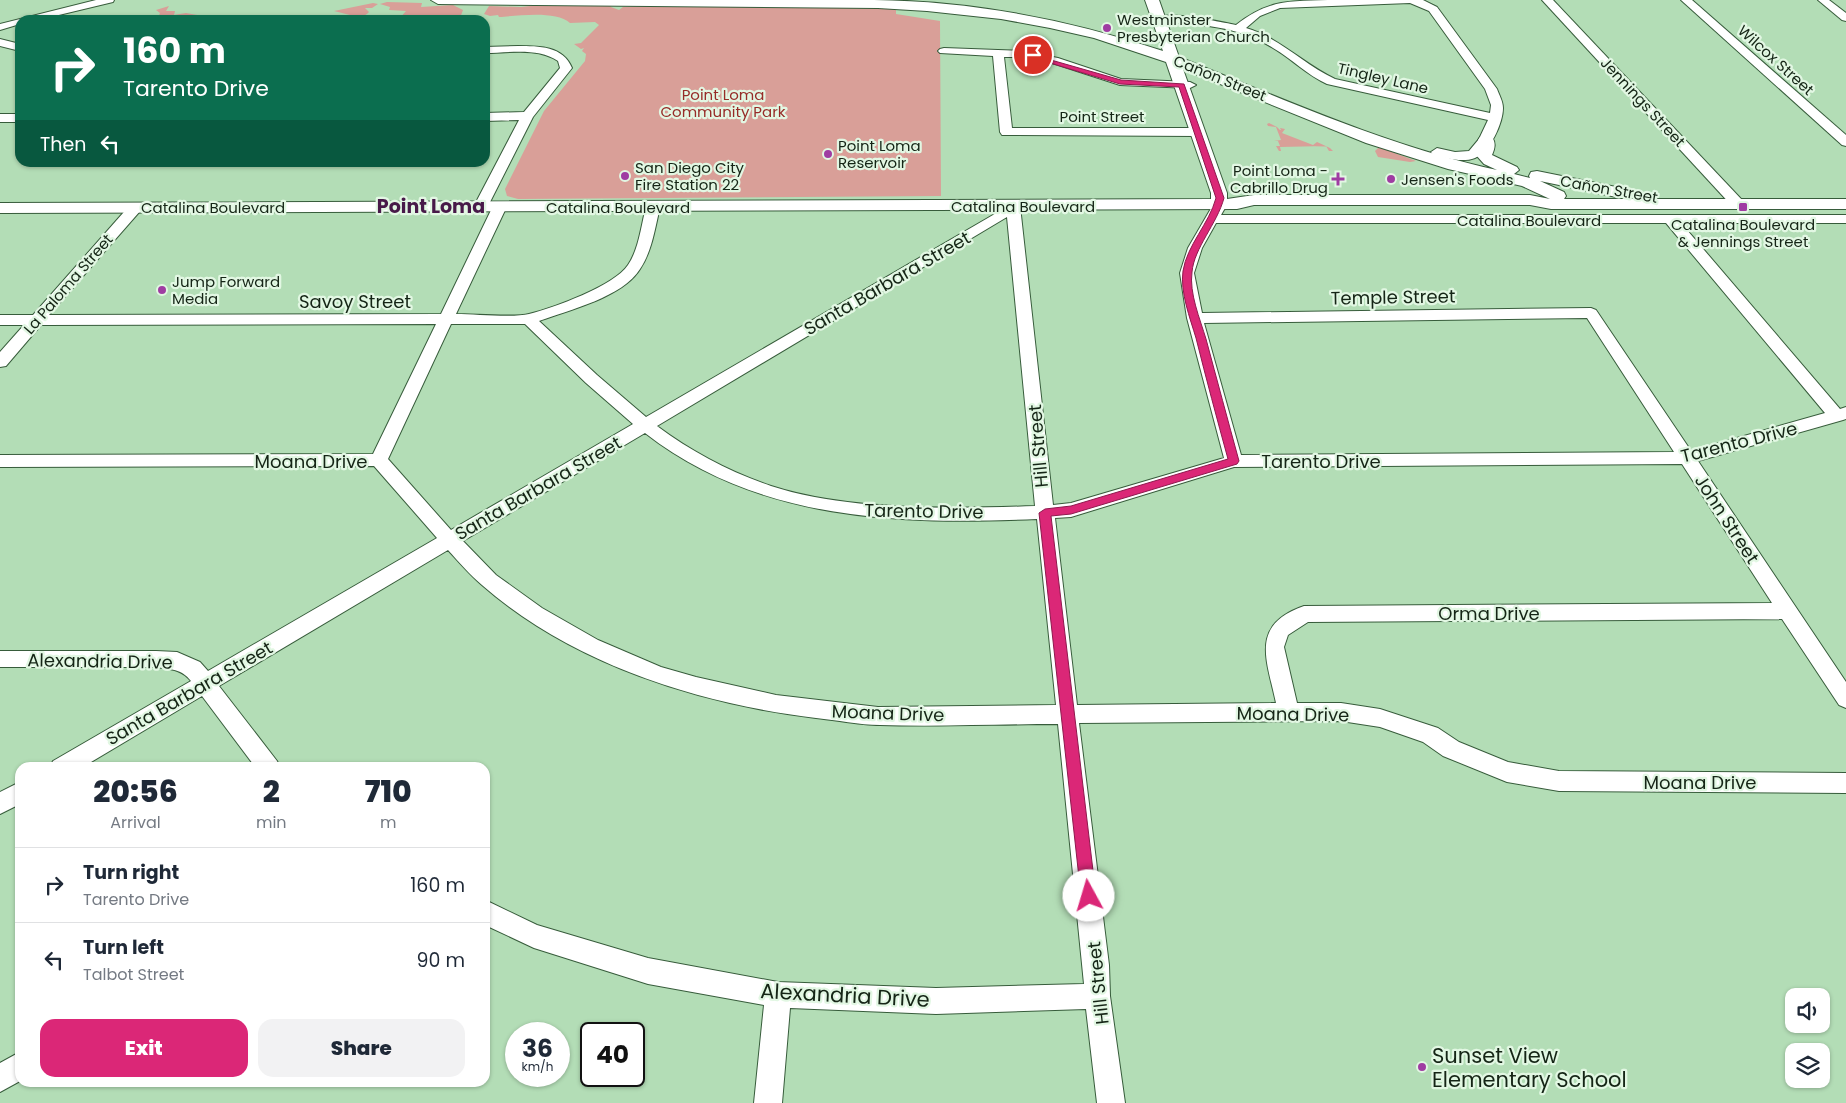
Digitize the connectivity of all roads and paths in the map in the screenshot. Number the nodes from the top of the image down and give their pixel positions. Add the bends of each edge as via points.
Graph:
1 (109, 0) edge
2 (438, 0) edge
3 (1152, 0) edge
4 (1547, 0) edge
5 (1686, 0) edge
6 (1823, 0) edge
7 (728, 1) edge
8 (1433, 9) joint
9 (46, 15) edge
10 (1846, 18) edge
11 (1159, 19) junction
12 (15, 22) edge
13 (0, 27) edge
14 (1238, 29) junction
15 (0, 42) edge
16 (15, 46) edge
17 (490, 50) edge
18 (944, 52) dead end
19 (998, 52) junction
20 (1172, 58) junction
21 (1232, 83) junction
22 (1185, 87) junction
23 (527, 116) junction
24 (490, 117) edge
25 (0, 118) edge
26 (15, 118) edge
27 (1494, 118) junction
28 (1343, 126) junction
29 (1006, 132) joint
30 (1198, 132) junction
31 (1486, 140) junction
32 (1846, 142) edge
33 (1437, 152) junction
34 (1209, 164) junction
35 (1480, 172) junction
36 (1520, 172) junction
37 (1504, 200) junction
38 (1237, 204) junction
39 (1551, 204) junction
40 (1573, 204) junction
41 (1702, 204) junction
42 (1738, 204) junction
43 (1846, 204) edge
44 (1173, 205) junction
45 (482, 206) junction
46 (500, 206) junction
47 (1013, 206) junction
48 (136, 207) junction
49 (654, 207) junction
50 (0, 208) edge
51 (1216, 212) junction
52 (1846, 219) edge
53 (1671, 220) junction
54 (1591, 313) joint
55 (1195, 318) junction
56 (529, 319) junction
57 (0, 320) edge
58 (37, 320) junction
59 (447, 320) junction
60 (0, 362) edge
61 (1841, 415) edge
62 (646, 425) junction
63 (1687, 458) junction
64 (380, 460) junction
65 (0, 461) edge
66 (1234, 461) junction
67 (1045, 513) junction
68 (449, 540) junction
69 (1787, 611) junction
70 (0, 659) edge
71 (206, 683) junction
72 (1846, 699) edge
73 (1288, 712) junction
74 (1068, 714) junction
75 (71, 762) edge
76 (265, 762) edge
77 (1846, 783) edge
78 (15, 795) edge
79 (0, 804) edge
80 (490, 914) edge
81 (778, 995) junction
82 (1097, 996) junction
83 (15, 1068) edge
84 (0, 1079) edge
85 (768, 1103) edge
86 (1111, 1103) edge

1 - 9 street
2 - 7 main road, Cañon Street
3 - 11 main road
4 - 42 street, Jennings Street
5 - 32 street, Wilcox Street
6 - 10 street
7 - 20 main road, Cañon Street via 878,4 970,11 1074,29
8 - 14 street via 1410,0 1296,3 1267,8
8 - 27 street via 1491,90 1497,105
11 - 14 street, Tingley Lane
11 - 20 main road
12 - 13 street
14 - 27 street, Tingley Lane via 1277,45 1331,82
15 - 16 street
17 - 23 street via 538,50 564,59 564,72
18 - 19 street
19 - 22 street via 1044,58 1120,82
19 - 29 street
20 - 21 main road, Cañon Street
20 - 22 main road
21 - 22 main road via 1217,81
21 - 28 main road, Cañon Street
22 - 30 main road
23 - 24 street
23 - 45 street
25 - 26 street
27 - 31 street
28 - 33 main road, Cañon Street
28 - 35 main road, Cañon Street via 1400,150
29 - 30 street, Point Street
30 - 34 main road
31 - 33 street via 1464,156
31 - 36 main road via 1485,158
33 - 36 main road, Cañon Street
34 - 44 main road via 1198,194 1191,200
34 - 51 main road via 1219,194
35 - 37 main road via 1510,188 1511,194
35 - 40 main road, Cañon Street via 1538,186
36 - 41 main road, Cañon Street via 1622,193
37 - 38 main road, Catalina Boulevard via 1254,200
37 - 39 main road, Catalina Boulevard
38 - 39 main road, Catalina Boulevard via 1256,208 1481,209 1536,209
38 - 51 main road, Catalina Boulevard
39 - 40 main road, Catalina Boulevard
40 - 41 main road, Catalina Boulevard
41 - 42 main road, Catalina Boulevard
42 - 43 main road, Catalina Boulevard
44 - 47 main road, Catalina Boulevard
44 - 51 main road, Catalina Boulevard
45 - 46 main road, Catalina Boulevard
45 - 48 main road, Catalina Boulevard
46 - 49 main road, Catalina Boulevard
46 - 59 street
47 - 49 main road, Catalina Boulevard
47 - 62 street, Santa Barbara Street via 978,230
47 - 67 street, Hill Street
48 - 50 main road, Catalina Boulevard
48 - 58 street, La Paloma Street
49 - 56 street, Savoy Street via 637,262 622,280
51 - 53 street, Catalina Boulevard
51 - 55 street via 1195,248 1187,273
52 - 53 street, Catalina Boulevard
53 - 61 street
54 - 55 street, Temple Street
54 - 63 street, John Street
55 - 66 street
56 - 59 street, Savoy Street
56 - 62 street, Tarento Drive via 585,374
57 - 58 street, Savoy Street
58 - 59 street, Savoy Street
58 - 60 street, La Paloma Street
59 - 64 street
61 - 63 street, Tarento Drive
62 - 67 street, Tarento Drive via 678,449 735,480 809,502 908,513
62 - 68 street, Santa Barbara Street
63 - 66 street, Tarento Drive
63 - 69 street, John Street
64 - 65 street, Moana Drive
64 - 68 street, Moana Drive
66 - 67 street, Tarento Drive via 1071,510
67 - 74 street, Hill Street
68 - 71 street, Santa Barbara Street
68 - 74 street, Moana Drive via 489,580 535,614 591,646 657,674 696,686 776,704 878,716
69 - 72 street, John Street
69 - 73 street, Orma Drive via 1304,614 1280,630 1274,647
70 - 71 street, Alexandria Drive via 177,661 193,668
71 - 75 street, Santa Barbara Street
71 - 76 street, Alexandria Drive
73 - 74 street, Moana Drive
73 - 77 street, Moana Drive via 1342,712 1380,718 1430,735 1452,749 1507,772 1559,781
74 - 82 street, Hill Street
78 - 79 street
80 - 81 street, Alexandria Drive via 534,936 648,971
81 - 82 street, Alexandria Drive via 936,1001
81 - 85 street
82 - 86 street, Hill Street
83 - 84 street

